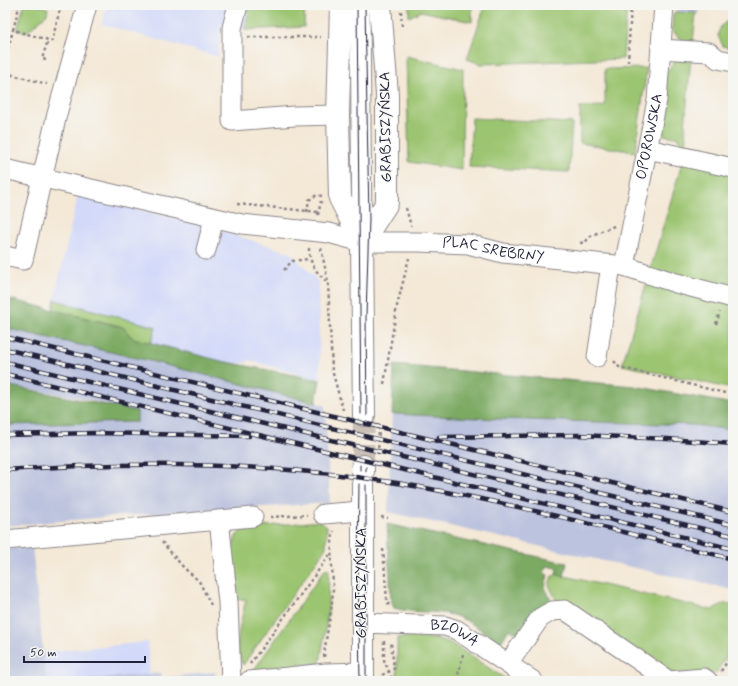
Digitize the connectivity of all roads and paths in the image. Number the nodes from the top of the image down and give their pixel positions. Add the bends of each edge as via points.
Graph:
1 (10, 5) edge
2 (62, 5) edge
3 (87, 5) edge
4 (238, 5) edge
5 (341, 5) edge
6 (360, 5) edge
7 (380, 5) edge
8 (631, 5) edge
9 (664, 5) edge
10 (13, 30) junction
11 (232, 37) junction
12 (321, 37) dead end
13 (48, 40) junction
14 (6, 49) edge
15 (661, 49) junction
16 (5, 60) edge
17 (46, 60) dead end
18 (628, 62) dead end
19 (733, 62) edge
20 (338, 115) junction
21 (648, 149) junction
22 (733, 168) edge
23 (5, 169) edge
24 (43, 177) junction
25 (307, 215) dead end
26 (318, 218) dead end
27 (214, 219) junction
28 (617, 224) dead end
29 (362, 242) junction
30 (578, 243) dead end
31 (309, 244) dead end
32 (320, 246) dead end
33 (206, 250) dead end
34 (5, 256) edge
35 (410, 256) dead end
36 (309, 259) junction
37 (617, 265) junction
38 (284, 270) dead end
39 (328, 282) junction
40 (728, 302) edge
41 (716, 324) dead end
42 (603, 356) joint
43 (383, 389) dead end
44 (733, 395) edge
45 (343, 410) dead end
46 (364, 415) tunnel mouth
47 (363, 473) tunnel mouth
48 (362, 511) junction
49 (253, 518) joint
50 (388, 518) dead end
51 (329, 519) junction
52 (219, 520) junction
53 (382, 525) dead end
54 (143, 527) junction
55 (5, 540) edge
56 (383, 548) dead end
57 (331, 553) junction
58 (210, 605) dead end
59 (391, 612) dead end
60 (362, 623) junction
61 (391, 638) dead end
62 (465, 648) dead end
63 (733, 653) edge
64 (508, 664) junction
65 (331, 672) edge
66 (249, 673) edge
67 (363, 677) edge
68 (713, 678) edge
69 (231, 681) edge
70 (382, 681) edge
71 (468, 681) edge
72 (533, 681) edge

1 - 10 path via 19,8
2 - 13 path via 52,41
3 - 24 street
4 - 11 street
5 - 20 main road
6 - 29 street
7 - 29 main road, GRABISZYŃSKA via 387,94 387,203
8 - 18 path
9 - 15 street, OPOROWSKA
10 - 13 path
10 - 14 path
11 - 12 path
11 - 20 street via 232,121
13 - 17 path via 42,58
14 - 16 path
15 - 19 street via 709,52 718,59
15 - 21 street, OPOROWSKA via 657,100
20 - 29 main road via 340,198
21 - 22 street
21 - 37 street, OPOROWSKA
23 - 24 street, PLAC SREBRNY
24 - 27 street, PLAC SREBRNY
24 - 34 street via 23,260
25 - 26 path via 309,200 317,195 322,196
27 - 29 street, PLAC SREBRNY via 330,233
27 - 33 street
28 - 30 path via 592,235 585,242
29 - 37 street, PLAC SREBRNY via 465,244 503,253
29 - 46 main road
31 - 36 path
32 - 39 path
35 - 43 path via 397,306
36 - 38 path via 292,261
36 - 39 path
37 - 40 street, PLAC SREBRNY
37 - 42 street, OPOROWSKA
39 - 45 path via 332,370
40 - 41 path
42 - 44 path via 618,367
47 - 48 main road, GRABISZYŃSKA
48 - 51 street
48 - 60 main road, GRABISZYŃSKA
49 - 51 path
49 - 52 street
50 - 53 path via 381,517
51 - 57 path
52 - 54 street
52 - 69 street via 228,602
54 - 55 street
54 - 58 path via 164,544 199,581
56 - 59 path
57 - 65 path
57 - 66 path
60 - 64 street, BZOWA via 445,626 457,630
60 - 67 main road, GRABISZYŃSKA
61 - 70 path via 394,669 382,674
62 - 71 path via 457,680
63 - 68 path
64 - 68 street via 540,618 552,611 565,610 669,681
64 - 72 street, BZOWA
65 - 66 street
65 - 67 street

